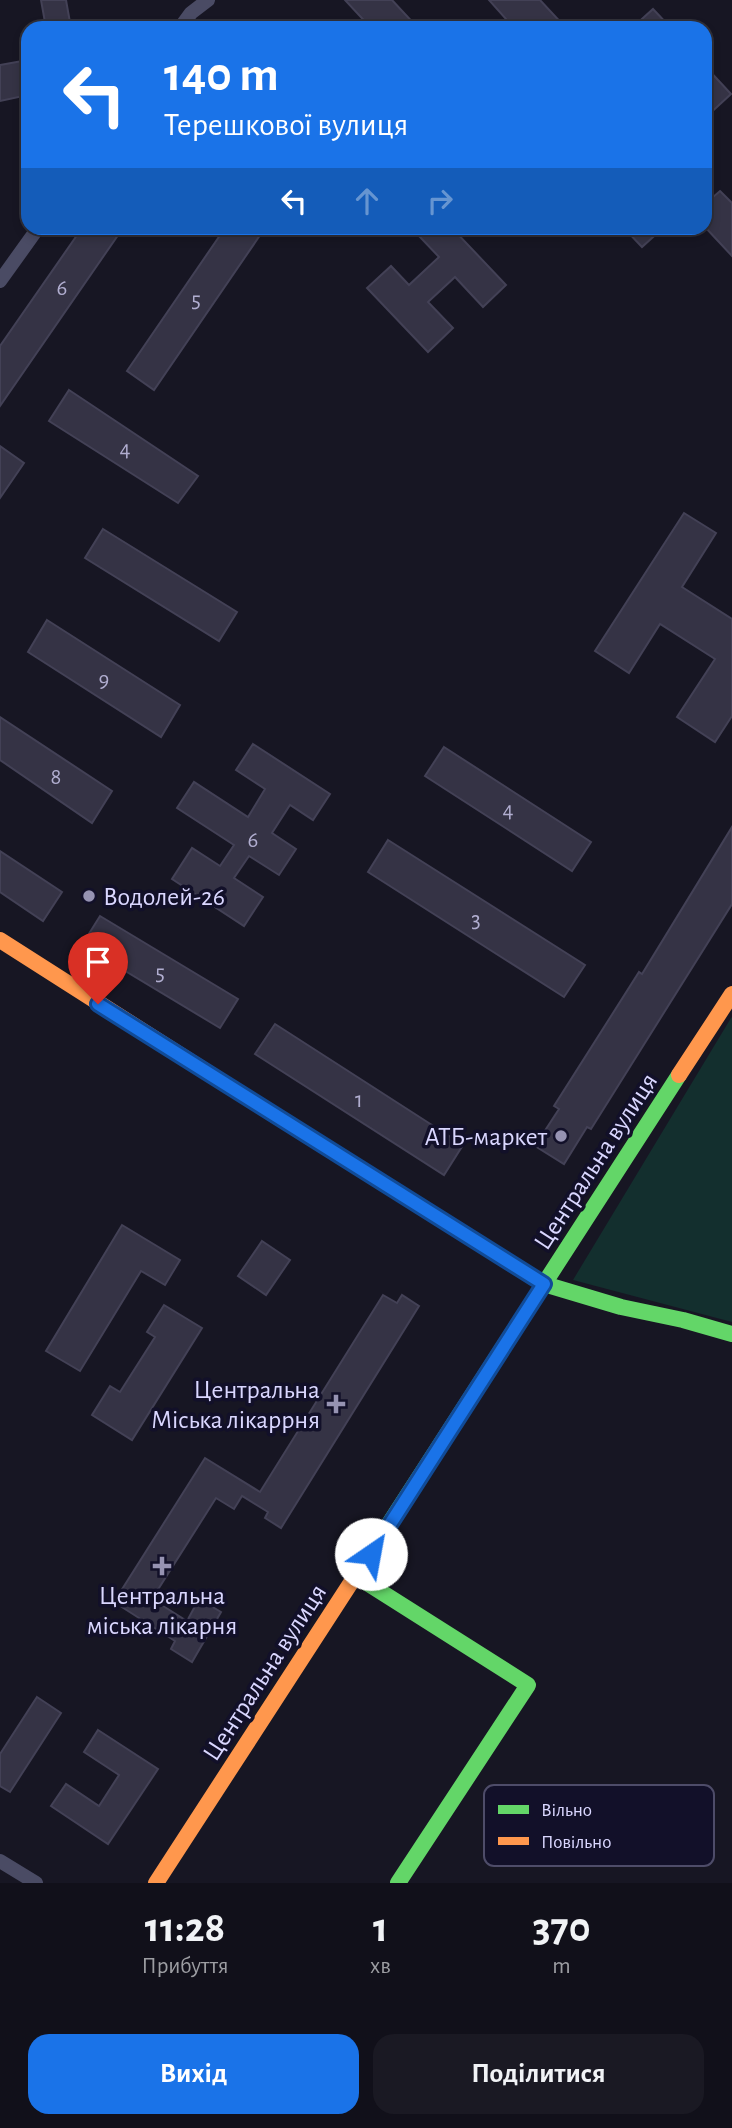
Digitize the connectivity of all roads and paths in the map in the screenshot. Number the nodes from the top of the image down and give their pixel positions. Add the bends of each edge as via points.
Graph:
1 (208, 0) edge
2 (185, 21) edge
3 (33, 235) edge
4 (0, 281) edge
5 (0, 940) edge
6 (732, 994) edge
7 (544, 1284) junction
8 (732, 1334) edge
9 (356, 1576) junction
10 (0, 1861) edge
11 (36, 1883) edge
12 (156, 1883) edge
13 (398, 1883) edge

1 - 2 street
3 - 4 street
5 - 7 street
6 - 7 street, Центральна вулиця
7 - 8 street
7 - 9 street, Центральна вулиця
9 - 12 street, Центральна вулиця
9 - 13 street via 528,1685
10 - 11 street

